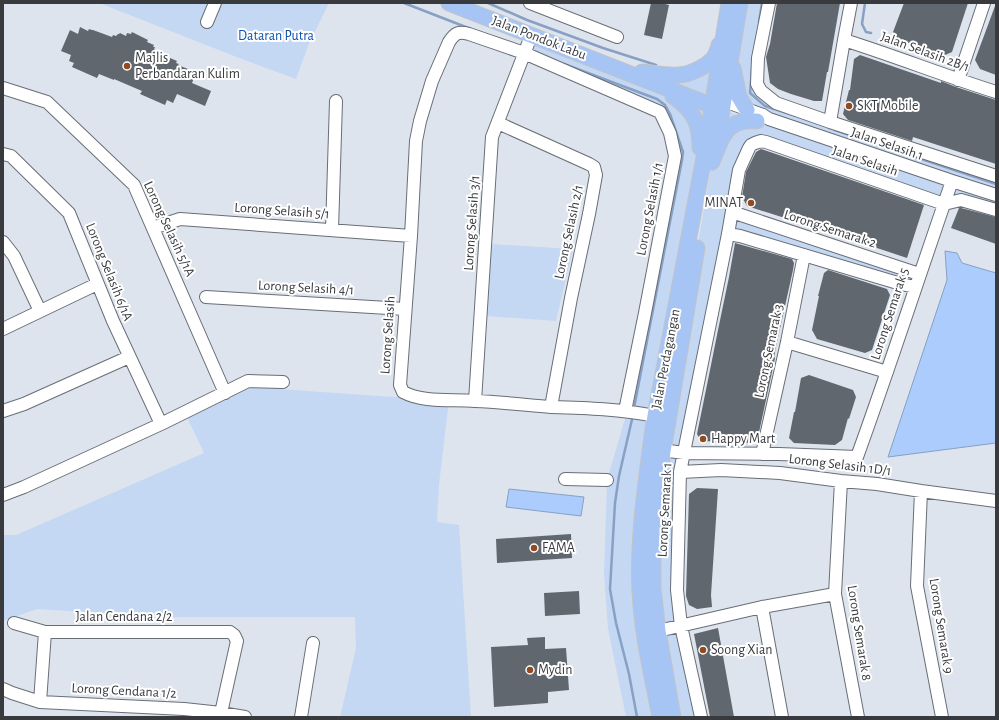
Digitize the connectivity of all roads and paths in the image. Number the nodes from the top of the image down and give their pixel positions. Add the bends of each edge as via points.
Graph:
1 (215, 3) edge
2 (449, 3) edge
3 (530, 3) edge
4 (729, 3) edge
5 (740, 3) edge
6 (769, 3) edge
7 (851, 3) edge
8 (984, 3) edge
9 (207, 22) dead end
10 (725, 28) junction
11 (456, 33) joint
12 (531, 36) junction
13 (617, 37) dead end
14 (844, 40) junction
15 (524, 53) junction
16 (731, 55) junction
17 (642, 75) junction
18 (958, 80) junction
19 (3, 88) edge
20 (996, 92) edge
21 (336, 101) dead end
22 (718, 104) junction
23 (758, 117) junction
24 (830, 122) junction
25 (498, 123) junction
26 (3, 154) edge
27 (706, 167) junction
28 (739, 170) joint
29 (996, 176) edge
30 (952, 181) junction
31 (996, 195) edge
32 (944, 204) junction
33 (996, 210) edge
34 (732, 212) junction
35 (153, 228) junction
36 (332, 230) junction
37 (728, 234) junction
38 (411, 236) junction
39 (3, 242) edge
40 (804, 255) junction
41 (919, 274) junction
42 (97, 284) junction
43 (915, 287) junction
44 (206, 297) dead end
45 (405, 309) junction
46 (40, 312) junction
47 (3, 329) edge
48 (787, 342) junction
49 (129, 357) junction
50 (887, 372) junction
51 (283, 382) dead end
52 (225, 392) junction
53 (476, 401) junction
54 (551, 407) junction
55 (3, 411) edge
56 (625, 411) junction
57 (649, 415) junction
58 (161, 424) junction
59 (656, 449) junction
60 (684, 453) junction
61 (762, 454) junction
62 (680, 472) junction
63 (566, 479) dead end
64 (607, 480) dead end
65 (841, 481) junction
66 (921, 491) junction
67 (3, 495) edge
68 (996, 501) edge
69 (835, 594) junction
70 (762, 607) junction
71 (14, 623) dead end
72 (680, 626) junction
73 (658, 631) junction
74 (45, 632) junction
75 (313, 643) dead end
76 (3, 689) edge
77 (40, 702) junction
78 (221, 713) junction
79 (245, 717) edge
80 (302, 717) edge
81 (660, 717) edge
82 (674, 717) edge
83 (701, 717) edge
84 (782, 717) edge
85 (858, 717) edge
86 (942, 717) edge

1 - 9 street
2 - 12 main road, Jalan Pondok Labu
3 - 13 street
4 - 10 main road, Jalan Perdagangan
5 - 16 main road, Jalan Perdagangan
6 - 24 street via 758,58 759,88 776,103
7 - 14 street
8 - 18 street
10 - 17 main road via 719,47 706,65 680,75
10 - 22 main road, Jalan Perdagangan
11 - 15 street, Lorong Selasih 1/1 via 463,32
11 - 38 street, Lorong Selasih via 449,42 432,81 420,121 416,141
12 - 15 street, Lorong Selasih 3/1
12 - 17 main road, Jalan Pondok Labu
14 - 18 street, Jalan Selasih 2B/1
14 - 24 street
15 - 25 street, Lorong Selasih 3/1
15 - 56 street, Lorong Selasih 1/1 via 660,112 670,133 675,156
16 - 22 main road, Jalan Perdagangan
16 - 23 main road via 739,97
17 - 22 main road, Jalan Pondok Labu
17 - 27 main road via 677,98 691,111 697,122
18 - 20 street, Jalan Selasih 2B/1
19 - 35 street, Lorong Selasih 5/1A via 47,102 134,185
21 - 36 street
22 - 23 street, Jalan Selasih 1
22 - 27 main road, Jalan Perdagangan via 709,131
23 - 27 main road via 732,125
23 - 30 street, Jalan Selasih 1
24 - 29 street
25 - 53 street, Lorong Selasih 3/1 via 492,137
25 - 54 street, Lorong Selasih 2/1 via 589,164 594,167 596,175
26 - 42 street, Lorong Selasih 6/1A via 11,156 69,213
27 - 57 main road, Jalan Perdagangan
27 - 59 main road, Jalan Perdagangan via 672,392
28 - 32 street, Jalan Selasih via 751,145 761,141
28 - 34 street, Lorong Semarak 1
30 - 31 street, Jalan Selasih 1
30 - 32 street, Lorong Semarak 5
32 - 33 street, Jalan Selasih via 961,200
32 - 41 street, Lorong Semarak 5
34 - 37 street, Lorong Semarak 1
34 - 41 street, Lorong Semarak 2
35 - 36 street, Lorong Selasih 5/1 via 180,219
35 - 52 street, Lorong Selasih 5/1A
36 - 38 street, Lorong Selasih 5/1
37 - 40 street
37 - 60 street, Lorong Semarak 1
38 - 45 street, Lorong Selasih
39 - 46 street via 14,256
40 - 43 street
40 - 48 street, Lorong Semarak 3
41 - 43 street, Lorong Semarak 5
42 - 46 street
42 - 49 street, Lorong Selasih 6/1A
43 - 50 street, Lorong Semarak 5
44 - 45 street, Lorong Selasih 4/1
45 - 53 street, Lorong Selasih via 400,385 403,392 414,397 436,400
46 - 47 street
48 - 50 street
48 - 61 street, Lorong Semarak 3
49 - 55 street
49 - 58 street, Lorong Selasih 6/1A
50 - 61 street, Lorong Semarak 5 via 857,457
51 - 52 street via 248,381
52 - 58 street
53 - 54 street, Lorong Selasih
54 - 56 street, Lorong Selasih
56 - 57 street, Lorong Selasih
57 - 59 main road, Jalan Perdagangan
58 - 67 street
59 - 60 street
59 - 73 main road, Jalan Perdagangan via 653,589
59 - 81 main road, Jalan Perdagangan via 643,507 639,554 644,633
60 - 61 street
60 - 62 street, Lorong Semarak 1
62 - 65 street, Lorong Selasih 1D/1 via 721,470 780,473
62 - 72 street, Lorong Semarak 1 via 677,590
63 - 64 street
65 - 66 street, Lorong Selasih 1D/1
65 - 69 street, Lorong Semarak 8
66 - 68 street, Lorong Selasih 1D/1
66 - 86 street, Lorong Semarak 9 via 917,586
69 - 70 street
69 - 85 street, Lorong Semarak 8
70 - 72 street
70 - 84 street
71 - 74 street, Jalan Cendana 2/2
72 - 73 street
72 - 83 street, Lorong Semarak 1
73 - 82 main road, Jalan Perdagangan
74 - 77 street
74 - 78 street, Jalan Cendana 2/2 via 230,632 237,641
75 - 80 street
76 - 77 street, Lorong Cendana 1/2
77 - 78 street, Lorong Cendana 1/2 via 184,708
78 - 79 street, Lorong Cendana 1/2

